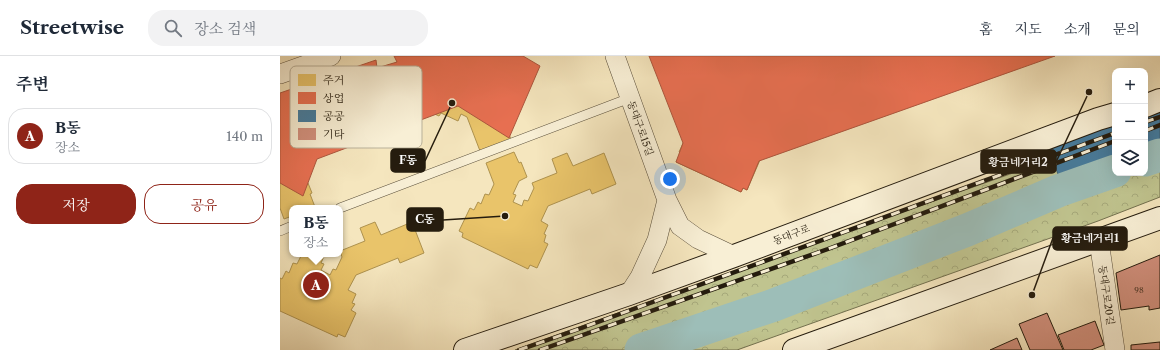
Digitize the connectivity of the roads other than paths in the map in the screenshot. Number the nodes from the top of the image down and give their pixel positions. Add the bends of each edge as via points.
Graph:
1 (331, 56) edge
2 (615, 56) edge
3 (303, 66) edge
4 (290, 70) edge
5 (280, 74) edge
6 (630, 98) junction
7 (1160, 100) edge
8 (1160, 103) edge
9 (1148, 105) edge
10 (1148, 105) edge
11 (1112, 115) edge
12 (667, 200) junction
13 (343, 207) edge
14 (1160, 218) edge
15 (1099, 241) junction
16 (734, 256) junction
17 (629, 294) junction
18 (466, 350) edge
19 (794, 350) edge
20 (1115, 350) edge

1 - 3 street
2 - 6 street, 동대구로15길
4 - 5 street
6 - 12 street, 동대구로15길
6 - 13 lane
7 - 9 main road
8 - 10 main road
11 - 16 main road, 동대구로
12 - 16 street, 동대구로15길 via 680,226 698,239
12 - 17 street via 657,240
14 - 15 main road
15 - 19 main road
15 - 20 street, 동대구로20길
16 - 17 main road, 동대구로
17 - 18 main road, 동대구로

